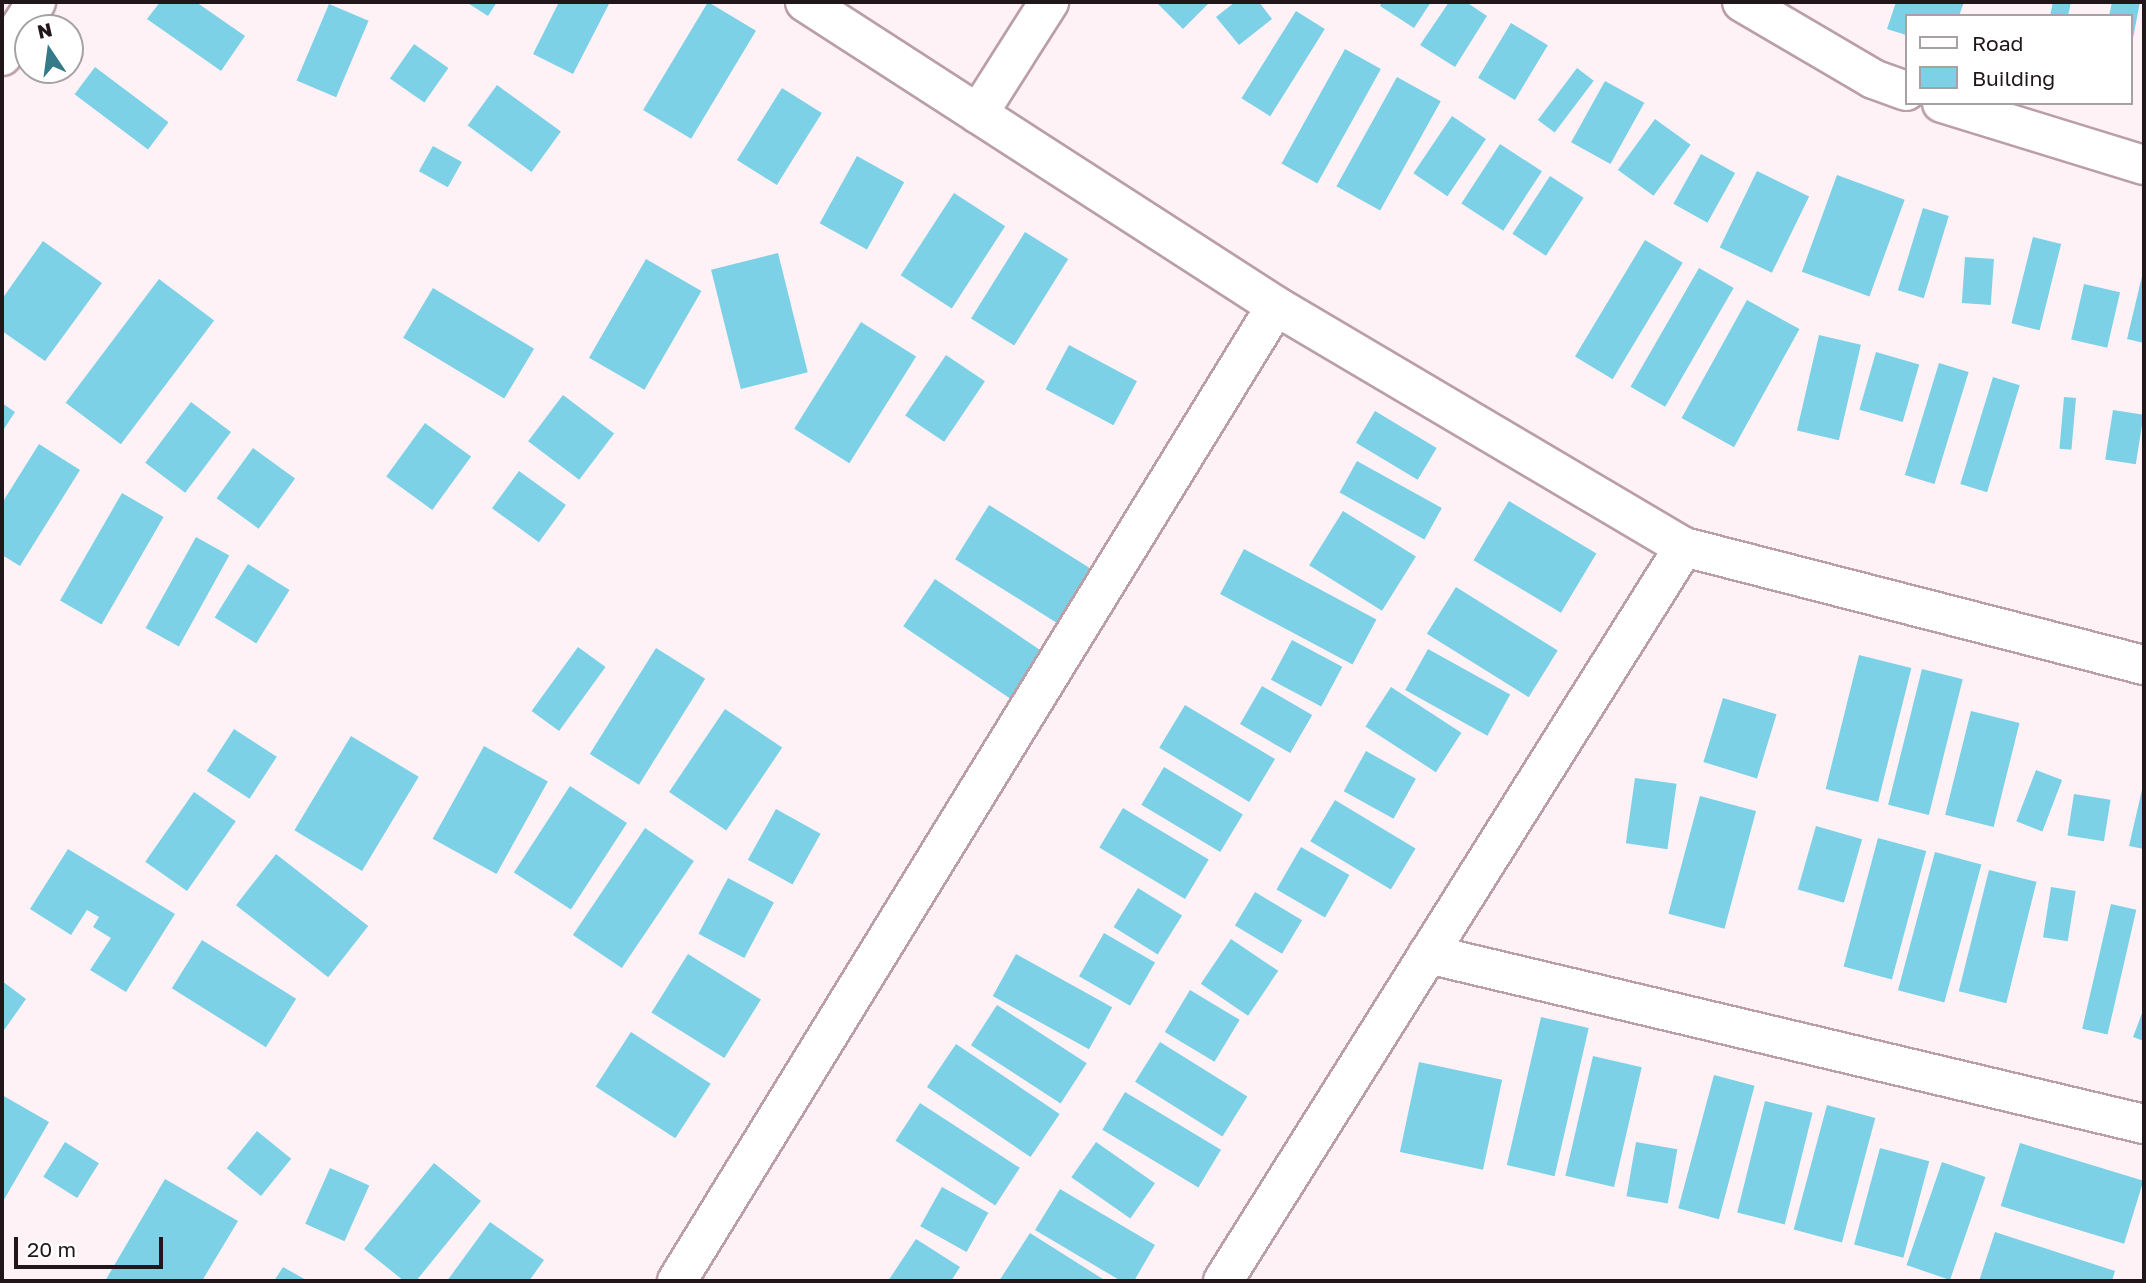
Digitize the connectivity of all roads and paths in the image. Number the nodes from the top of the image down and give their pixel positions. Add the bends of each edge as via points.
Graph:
1 (36, 2) edge
2 (805, 2) edge
3 (1049, 2) edge
4 (1757, 5) edge
5 (2, 56) edge
6 (1904, 89) edge
7 (1949, 105) edge
8 (978, 114) junction
9 (2144, 165) edge
10 (1276, 306) junction
11 (1684, 547) junction
12 (2144, 665) edge
13 (1428, 954) junction
14 (2144, 1124) edge
15 (677, 1281) edge
16 (1223, 1281) edge

1 - 5 street
2 - 8 street
3 - 8 street
4 - 6 street via 1873,79
7 - 9 street
8 - 10 street
10 - 11 street
10 - 15 street
11 - 12 street
11 - 13 street
13 - 14 street
13 - 16 street

